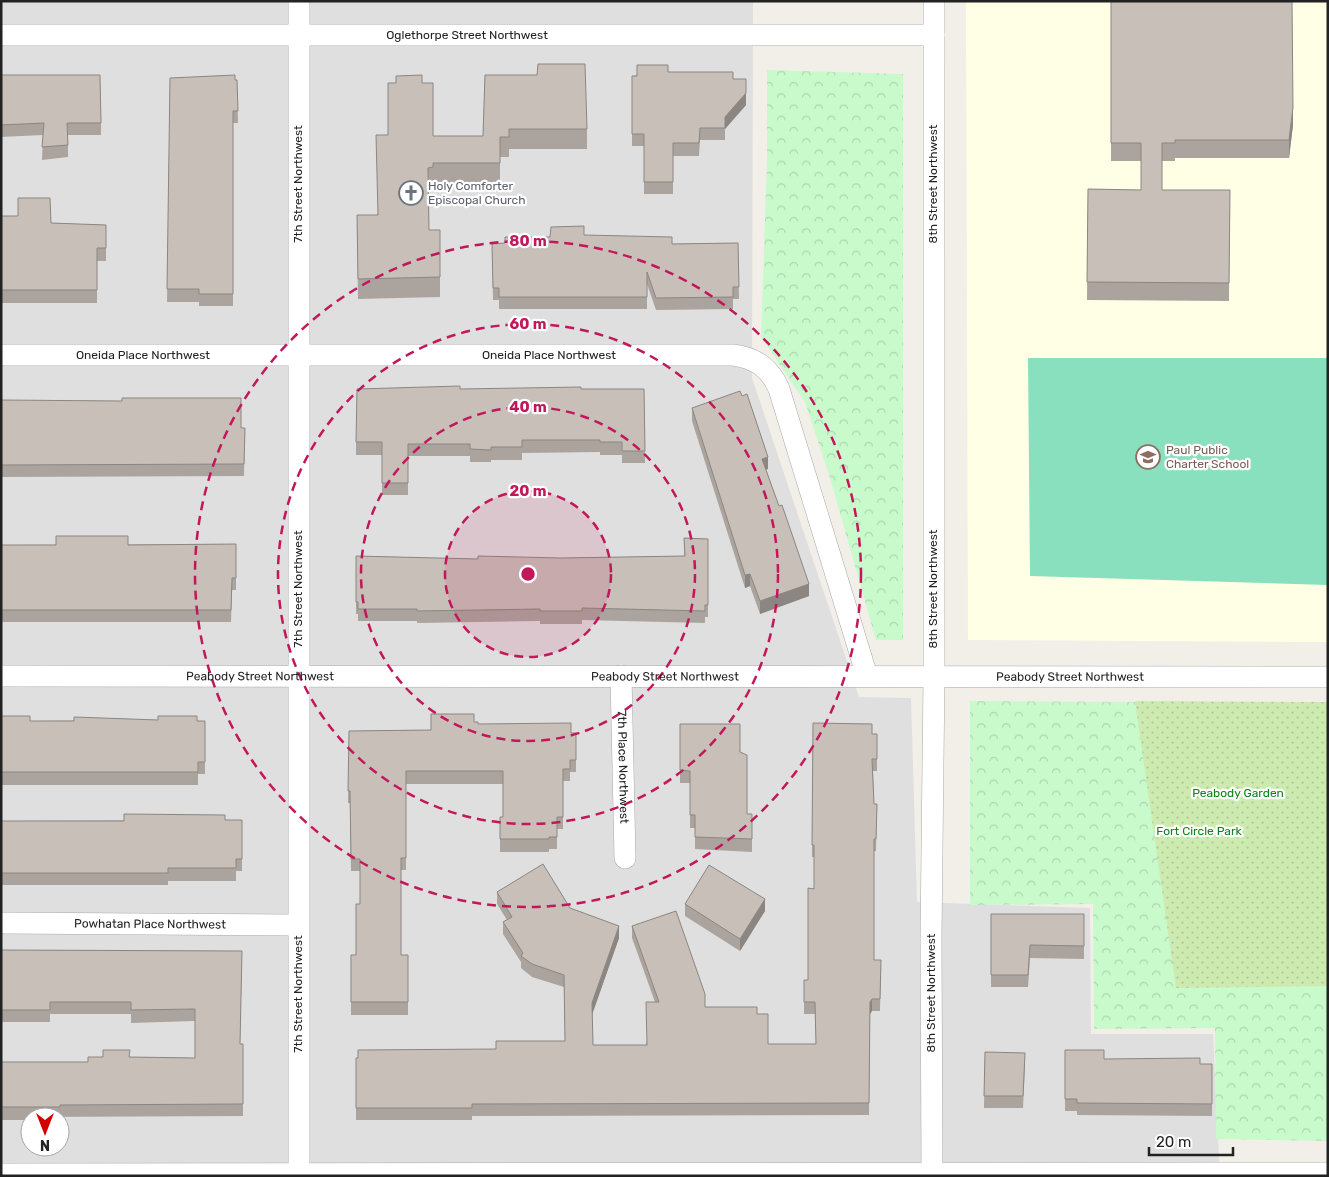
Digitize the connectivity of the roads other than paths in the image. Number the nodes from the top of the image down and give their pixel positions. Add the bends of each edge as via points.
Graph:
1 (299, 1) edge
2 (934, 1) edge
3 (1, 35) edge
4 (298, 35) junction
5 (934, 35) junction
6 (1, 355) edge
7 (298, 355) junction
8 (1, 676) edge
9 (298, 676) junction
10 (622, 676) junction
11 (867, 676) junction
12 (934, 676) junction
13 (1328, 677) edge
14 (625, 858) dead end
15 (1, 924) edge
16 (298, 924) junction
17 (1328, 1173) edge
18 (1, 1174) edge
19 (619, 1174) edge
20 (932, 1174) edge
21 (299, 1175) edge

1 - 4 street, 7th Street Northwest
2 - 5 street, 8th Street Northwest
3 - 4 street, Oglethorpe Street Northwest
4 - 5 street, Oglethorpe Street Northwest
4 - 7 street, 7th Street Northwest
5 - 12 street, 8th Street Northwest
6 - 7 street, Oneida Place Northwest
7 - 9 street, 7th Street Northwest
7 - 11 street, Oneida Place Northwest via 732,355 756,361 774,377 779,389
8 - 9 street, Peabody Street Northwest
9 - 10 street, Peabody Street Northwest
9 - 16 street, 7th Street Northwest
10 - 11 street, Peabody Street Northwest
10 - 14 street, 7th Place Northwest
11 - 12 street, Peabody Street Northwest
12 - 13 street, Peabody Street Northwest
12 - 20 street, 8th Street Northwest
15 - 16 street, Powhatan Place Northwest
16 - 21 street, 7th Street Northwest
17 - 20 street
18 - 21 street
19 - 20 street
19 - 21 street

